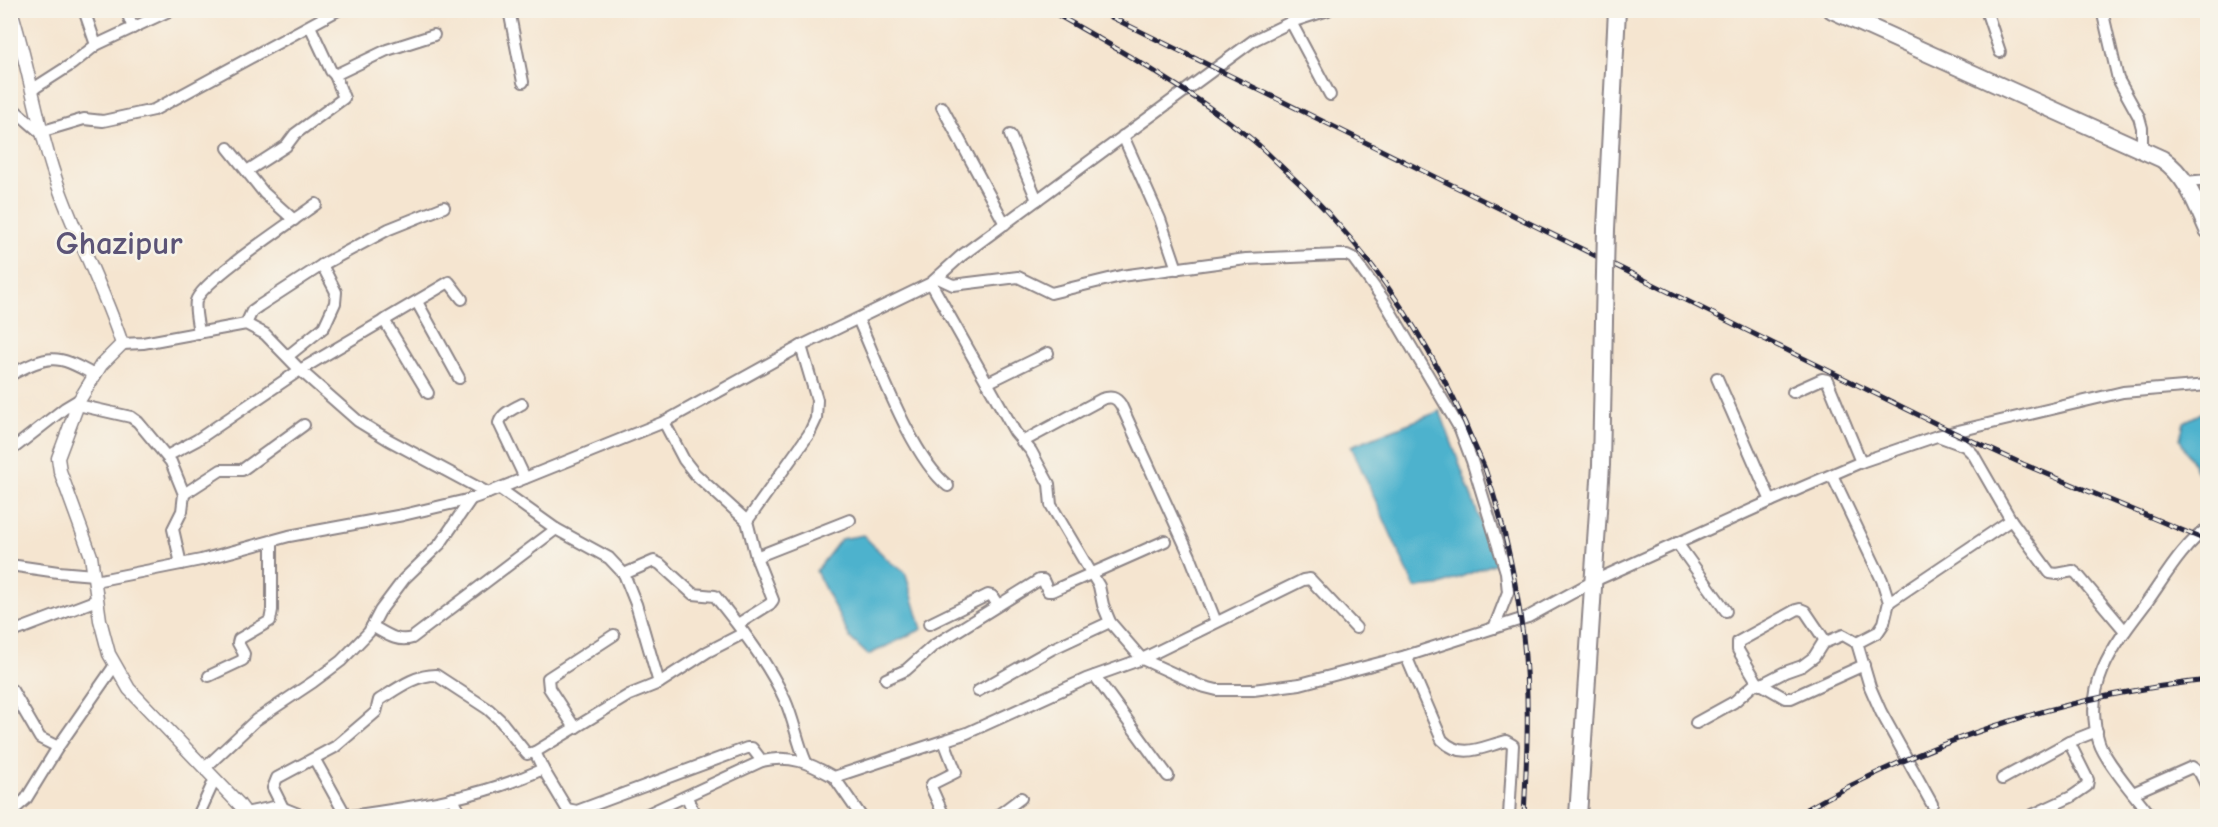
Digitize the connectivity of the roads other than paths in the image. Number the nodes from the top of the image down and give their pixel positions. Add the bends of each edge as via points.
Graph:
1 (11, 10) edge
2 (84, 10) edge
3 (126, 10) edge
4 (171, 10) edge
5 (509, 10) edge
6 (1329, 10) edge
7 (1617, 10) edge
8 (1832, 10) edge
9 (1986, 10) edge
10 (2102, 10) edge
11 (337, 11) edge
12 (1291, 22) junction
13 (310, 26) junction
14 (133, 28) junction
15 (434, 34) dead end
16 (96, 45) junction
17 (2000, 52) dead end
18 (335, 75) junction
19 (524, 82) dead end
20 (33, 89) junction
21 (1330, 95) dead end
22 (10, 106) edge
23 (942, 107) dead end
24 (40, 132) junction
25 (1010, 135) dead end
26 (1123, 136) junction
27 (228, 148) dead end
28 (2142, 148) junction
29 (247, 171) junction
30 (2208, 180) edge
31 (2186, 182) junction
32 (1037, 200) junction
33 (316, 204) dead end
34 (444, 207) dead end
35 (294, 220) junction
36 (1005, 224) junction
37 (2208, 230) edge
38 (322, 265) junction
39 (1177, 268) junction
40 (934, 281) junction
41 (462, 299) dead end
42 (417, 303) junction
43 (858, 319) junction
44 (384, 320) junction
45 (246, 324) junction
46 (199, 333) junction
47 (122, 344) junction
48 (801, 346) junction
49 (1048, 353) dead end
50 (288, 356) junction
51 (300, 370) junction
52 (10, 375) edge
53 (94, 375) junction
54 (459, 378) dead end
55 (1717, 378) dead end
56 (987, 383) junction
57 (2208, 385) edge
58 (1793, 392) dead end
59 (428, 393) dead end
60 (79, 402) junction
61 (522, 404) dead end
62 (664, 422) junction
63 (304, 425) dead end
64 (1938, 436) junction
65 (1022, 441) junction
66 (10, 451) edge
67 (167, 456) junction
68 (1861, 462) junction
69 (1832, 474) junction
70 (525, 478) junction
71 (948, 486) dead end
72 (500, 489) junction
73 (488, 493) junction
74 (184, 494) junction
75 (471, 499) junction
76 (1771, 501) junction
77 (850, 520) dead end
78 (2011, 520) junction
79 (747, 521) junction
80 (2208, 528) edge
81 (556, 530) junction
82 (272, 541) junction
83 (1165, 541) dead end
84 (1677, 543) junction
85 (756, 556) junction
86 (181, 564) junction
87 (10, 565) edge
88 (1090, 573) junction
89 (624, 574) junction
90 (94, 578) junction
91 (1594, 581) junction
92 (97, 600) junction
93 (1889, 602) junction
94 (998, 604) junction
95 (1725, 611) dead end
96 (1110, 622) junction
97 (1216, 622) junction
98 (929, 624) dead end
99 (372, 626) junction
100 (741, 628) junction
101 (1356, 628) dead end
102 (1494, 628) junction
103 (2125, 631) junction
104 (10, 633) edge
105 (614, 635) dead end
106 (1824, 641) junction
107 (1857, 643) junction
108 (1406, 656) junction
109 (1142, 659) junction
110 (115, 665) junction
111 (1864, 665) junction
112 (209, 676) dead end
113 (1095, 676) junction
114 (886, 679) dead end
115 (659, 683) junction
116 (1759, 684) junction
117 (12, 690) dead end
118 (978, 691) dead end
119 (1696, 723) dead end
120 (575, 728) junction
121 (2097, 731) junction
122 (944, 741) junction
123 (2069, 742) junction
124 (58, 747) junction
125 (535, 752) junction
126 (315, 760) junction
127 (762, 761) junction
128 (806, 762) junction
129 (205, 768) junction
130 (543, 769) junction
131 (1168, 776) dead end
132 (834, 777) junction
133 (215, 779) junction
134 (2002, 779) dead end
135 (2208, 789) edge
136 (2133, 793) junction
137 (687, 797) junction
138 (453, 798) junction
139 (1021, 798) dead end
140 (1932, 804) dead end
141 (282, 808) junction
142 (10, 813) edge
143 (247, 815) edge
144 (198, 816) edge
145 (303, 816) edge
146 (348, 816) edge
147 (461, 816) edge
148 (643, 816) edge
149 (695, 816) edge
150 (861, 816) edge
151 (944, 816) edge
152 (998, 816) edge
153 (1509, 816) edge
154 (1578, 816) edge
155 (2030, 816) edge
156 (2151, 816) edge

1 - 20 street
2 - 16 street
3 - 14 street
4 - 14 street
5 - 19 street
6 - 12 street
7 - 91 highway, bridge
8 - 28 highway
9 - 17 street
10 - 28 street via 2118,79 2139,117
11 - 13 street
12 - 21 street
12 - 26 street via 1254,40
13 - 18 street
13 - 24 street via 154,110 103,122 84,120
14 - 16 street
15 - 18 street via 387,50
16 - 20 street
18 - 29 street via 342,100 295,134 286,146
20 - 24 street
22 - 24 street
23 - 36 street
24 - 47 street
25 - 32 street
26 - 32 street
26 - 39 street
27 - 29 street
28 - 31 highway via 2173,166
29 - 35 street
30 - 31 street
31 - 37 highway
32 - 36 street
33 - 35 street
34 - 38 street via 389,229
35 - 46 street via 233,263 202,291 195,302
36 - 40 street
38 - 45 street via 252,311
38 - 50 street via 336,292 335,303 324,327
39 - 40 street via 1051,292 1018,277 953,285
39 - 102 street via 1246,259 1338,255 1358,262 1460,429 1472,461 1506,572 1508,592
40 - 43 street
40 - 56 street
41 - 42 street via 449,282
42 - 44 street
42 - 54 street
43 - 48 street
43 - 71 street via 914,441
44 - 51 street
44 - 59 street
45 - 46 street
45 - 50 street via 265,334
46 - 47 street
47 - 53 street
48 - 62 street
48 - 79 street via 817,400 816,418 809,434
49 - 56 street
50 - 51 street
51 - 67 street
51 - 73 street via 358,421
52 - 53 street via 59,358
53 - 60 street
55 - 76 street
56 - 65 street
57 - 64 street via 2123,392
58 - 68 street via 1827,380
60 - 66 street via 65,408
60 - 67 street via 130,417
60 - 90 street via 58,458 63,482 92,556
61 - 70 street via 504,414 500,423
62 - 70 street
62 - 79 street via 695,474
63 - 74 street via 242,470 221,470
64 - 68 street
64 - 78 street via 1965,446 1973,454
65 - 88 street via 1049,484 1051,505
65 - 97 street via 1102,399 1115,398 1190,556
67 - 74 street
68 - 69 street
69 - 76 street
69 - 93 street
70 - 72 street
72 - 73 street
72 - 81 street
73 - 75 street
74 - 86 street via 182,511 173,529
75 - 82 street
75 - 99 street via 440,544 404,579
76 - 84 street
77 - 85 street
78 - 93 street
78 - 103 street via 2050,573 2077,574
79 - 85 street
80 - 103 street via 2174,564
81 - 89 street via 609,558
81 - 99 street via 412,638 404,641
82 - 86 street
82 - 112 street via 270,621 239,639 243,660
83 - 88 street
84 - 91 street
84 - 95 street
85 - 100 street via 773,600
86 - 90 street
87 - 90 street
88 - 94 street via 1050,591 1039,580
88 - 96 street via 1099,586
89 - 100 street via 654,561 693,594 715,596
89 - 115 street
90 - 92 street
91 - 102 street via 1528,617
91 - 154 highway
92 - 104 street
92 - 110 street
93 - 107 street via 1878,632
94 - 98 street via 988,595
94 - 114 street via 933,646 906,670
96 - 109 street
96 - 118 street
97 - 101 street via 1310,579
97 - 109 street
99 - 129 street via 341,661 256,720
100 - 115 street
100 - 128 street via 784,697
102 - 108 street
103 - 121 street via 2098,679 2093,709
105 - 120 street via 548,678 549,688
106 - 107 street via 1843,635
106 - 116 street via 1814,657 1802,666
106 - 116 street via 1800,609 1742,639 1738,650
107 - 111 street
108 - 109 street via 1300,684 1253,690 1201,686
108 - 153 street via 1442,740 1451,749 1469,751 1506,741 1513,745
109 - 113 street
110 - 124 street
110 - 129 street via 129,689
111 - 116 street via 1791,698
111 - 140 street via 1881,712
113 - 122 street
113 - 131 street
115 - 120 street via 629,695
116 - 119 street
117 - 124 street via 40,738
120 - 125 street
121 - 123 street
121 - 136 street via 2099,742
122 - 132 street
122 - 151 street via 956,772 931,787
123 - 134 street
123 - 155 street via 2088,783 2071,797
124 - 142 street via 26,799
125 - 126 street via 527,754 488,709 436,675 428,675 379,700 376,712
125 - 130 street
126 - 141 street via 273,783
126 - 146 street
127 - 128 street via 776,757
127 - 130 street via 747,747 577,811 567,809
127 - 137 street
128 - 132 street
129 - 133 street
130 - 138 street
132 - 150 street
133 - 143 street
133 - 144 street
135 - 136 street via 2192,767
136 - 156 street
137 - 148 street
137 - 149 street
138 - 146 street
138 - 147 street
139 - 152 street
141 - 143 street
141 - 145 street

